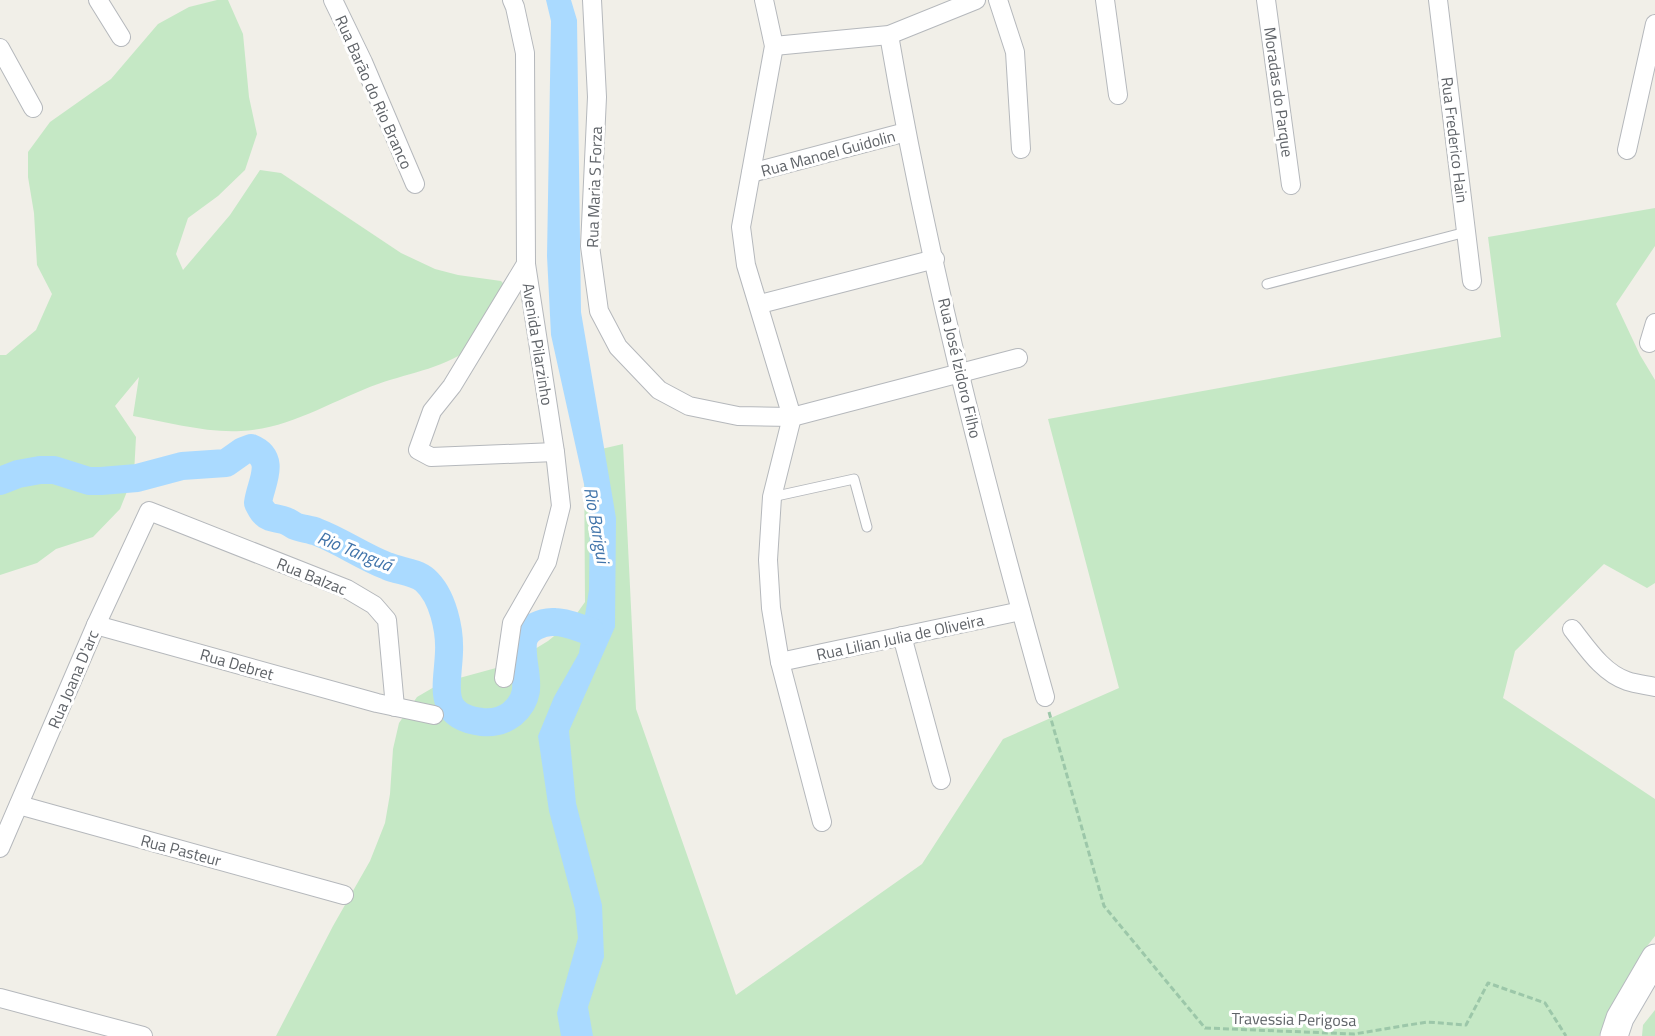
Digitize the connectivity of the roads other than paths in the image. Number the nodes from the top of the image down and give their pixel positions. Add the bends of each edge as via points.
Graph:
1 (98, 0) edge
2 (333, 0) edge
3 (512, 0) edge
4 (592, 0) edge
5 (764, 0) edge
6 (976, 0) edge
7 (999, 0) edge
8 (1105, 0) edge
9 (1266, 0) edge
10 (1438, 0) edge
11 (1655, 24) edge
12 (889, 35) junction
13 (121, 37) dead end
14 (774, 46) junction
15 (0, 48) edge
16 (1118, 95) dead end
17 (33, 108) dead end
18 (906, 132) junction
19 (1021, 149) dead end
20 (1627, 150) dead end
21 (751, 173) junction
22 (415, 184) dead end
23 (1291, 184) dead end
24 (1466, 232) junction
25 (935, 259) junction
26 (526, 264) junction
27 (1472, 281) dead end
28 (1267, 284) dead end
29 (760, 304) junction
30 (1655, 323) edge
31 (1649, 343) dead end
32 (1018, 358) dead end
33 (961, 374) junction
34 (792, 417) junction
35 (555, 452) junction
36 (772, 497) junction
37 (149, 511) joint
38 (867, 527) dead end
39 (1021, 611) junction
40 (96, 625) junction
41 (1572, 630) dead end
42 (902, 636) junction
43 (780, 662) junction
44 (504, 678) dead end
45 (1655, 687) edge
46 (1045, 697) road end
47 (386, 705) junction
48 (434, 715) dead end
49 (941, 780) dead end
50 (19, 805) junction
51 (822, 822) dead end
52 (0, 848) edge
53 (344, 895) dead end
54 (1655, 958) edge
55 (0, 998) edge
56 (143, 1036) edge
57 (1614, 1036) edge

1 - 13 street
2 - 22 street, Rua Barão do Rio Branco
3 - 26 street, Avenida Pilarzinho via 525,53
4 - 34 street, Rua Maria S Forza via 597,96 590,246 599,311 618,347 658,390 689,406 738,416
5 - 14 street
6 - 12 street
7 - 19 street via 1015,52
8 - 16 street
9 - 23 street, Moradas do Parque
10 - 24 street, Rua Frederico Hain
11 - 20 street
12 - 14 street
12 - 18 street, Rua José Izidoro Filho
14 - 21 street
15 - 17 street
18 - 21 street, Rua Manoel Guidolin
18 - 25 street, Rua José Izidoro Filho
21 - 29 street via 741,227 746,265
24 - 27 street, Rua Frederico Hain
24 - 28 lane
25 - 29 street
25 - 33 street, Rua José Izidoro Filho
26 - 35 street, Avenida Pilarzinho
26 - 35 street via 452,386 432,411 418,450 431,457
29 - 34 street
30 - 31 street
32 - 33 street, Rua Maria S Forza
33 - 34 street, Rua Maria S Forza
33 - 39 street, Rua José Izidoro Filho
34 - 36 street
35 - 44 street, Avenida Pilarzinho via 561,506 547,562 512,623
36 - 38 lane via 854,478
36 - 43 street via 768,560
37 - 40 street, Rua Joana D'arc
37 - 47 street, Rua Balzac via 347,589 374,604 387,620
39 - 42 street, Rua Lilian Julia de Oliveira
39 - 46 street, Rua José Izidoro Filho
40 - 47 street, Rua Debret
40 - 50 street, Rua Joana D'arc
41 - 45 street via 1614,675
42 - 43 street, Rua Lilian Julia de Oliveira
42 - 49 street
43 - 51 street
47 - 48 street, Rua Debret
50 - 52 street, Rua Joana D'arc
50 - 53 street, Rua Pasteur
54 - 57 main road via 1620,1018
55 - 56 street

